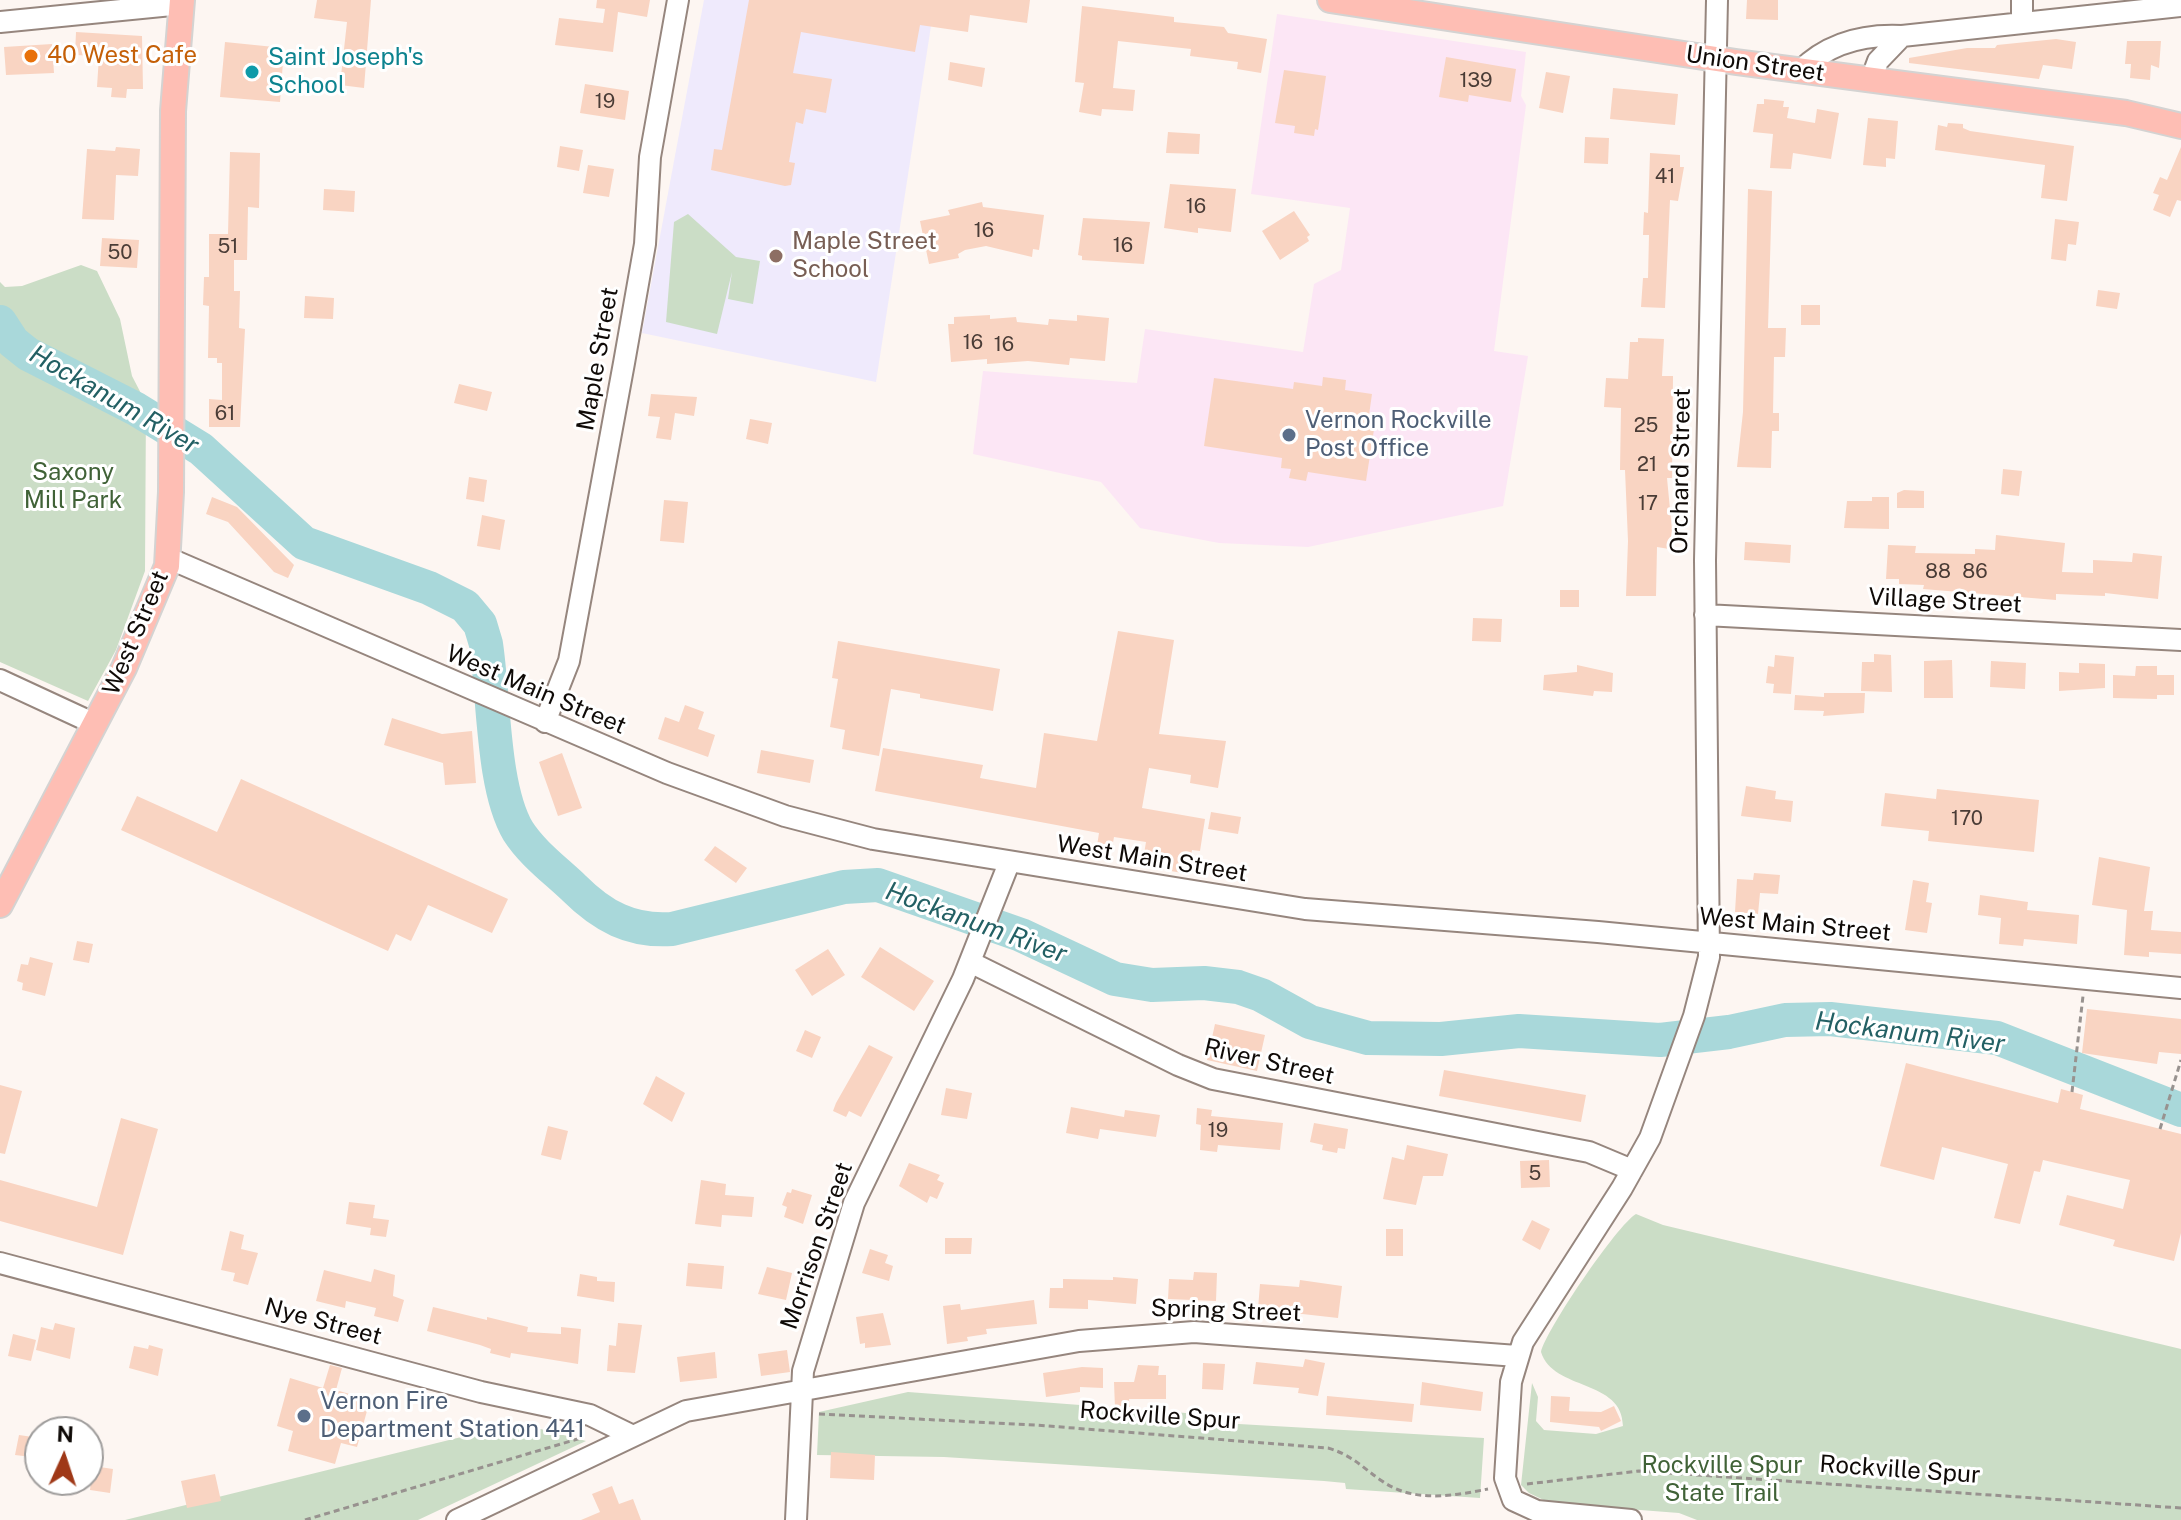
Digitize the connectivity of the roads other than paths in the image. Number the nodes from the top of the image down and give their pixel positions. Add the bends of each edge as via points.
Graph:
1 (678, 0) edge
2 (1330, 0) edge
3 (1717, 0) edge
4 (2022, 0) edge
5 (182, 2) edge
6 (93, 6) edge
7 (2181, 6) edge
8 (1447, 9) edge
9 (0, 22) edge
10 (2022, 22) junction
11 (1902, 36) junction
12 (1716, 59) junction
13 (1800, 71) junction
14 (1871, 80) junction
15 (2181, 126) edge
16 (168, 558) junction
17 (1705, 615) junction
18 (2181, 640) edge
19 (0, 680) edge
20 (545, 722) junction
21 (95, 724) junction
22 (1009, 863) junction
23 (0, 905) edge
24 (1710, 943) junction
25 (973, 954) junction
26 (2181, 988) edge
27 (1632, 1170) junction
28 (0, 1263) edge
29 (1517, 1356) junction
30 (801, 1389) junction
31 (631, 1435) junction
32 (457, 1520) edge
33 (796, 1520) edge
34 (1631, 1520) edge

1 - 20 street, Maple Street via 650,157 645,244 624,363 569,661
2 - 8 main road, Union Street
3 - 12 street, Orchard Street
4 - 10 street
5 - 6 street
5 - 16 main road, West Street via 173,111
6 - 9 street
7 - 10 street
8 - 12 main road, Union Street
10 - 11 street
11 - 13 street via 1839,44
11 - 14 street via 1878,61
12 - 13 main road, Union Street
12 - 17 street, Orchard Street
13 - 14 main road, Union Street
14 - 15 main road, Union Street via 2126,113
16 - 20 street, West Main Street
16 - 21 main road, West Street via 147,618
17 - 18 street, Village Street
17 - 24 street, Orchard Street
19 - 21 street
20 - 22 street, West Main Street via 810,824
21 - 23 main road, West Street
22 - 24 street, West Main Street via 1283,906
22 - 25 street
24 - 26 street, West Main Street
24 - 27 street via 1698,1006
25 - 27 street, River Street via 1213,1079 1589,1152
25 - 30 street, Morrison Street via 860,1189
27 - 29 street
28 - 31 street, Nye Street via 481,1392 590,1415
29 - 30 street, Spring Street via 1168,1332 1079,1341
29 - 34 street via 1505,1471 1510,1494 1530,1509
30 - 31 street, Spring Street via 686,1411
30 - 33 street, Morrison Street
31 - 32 street, Spring Street

